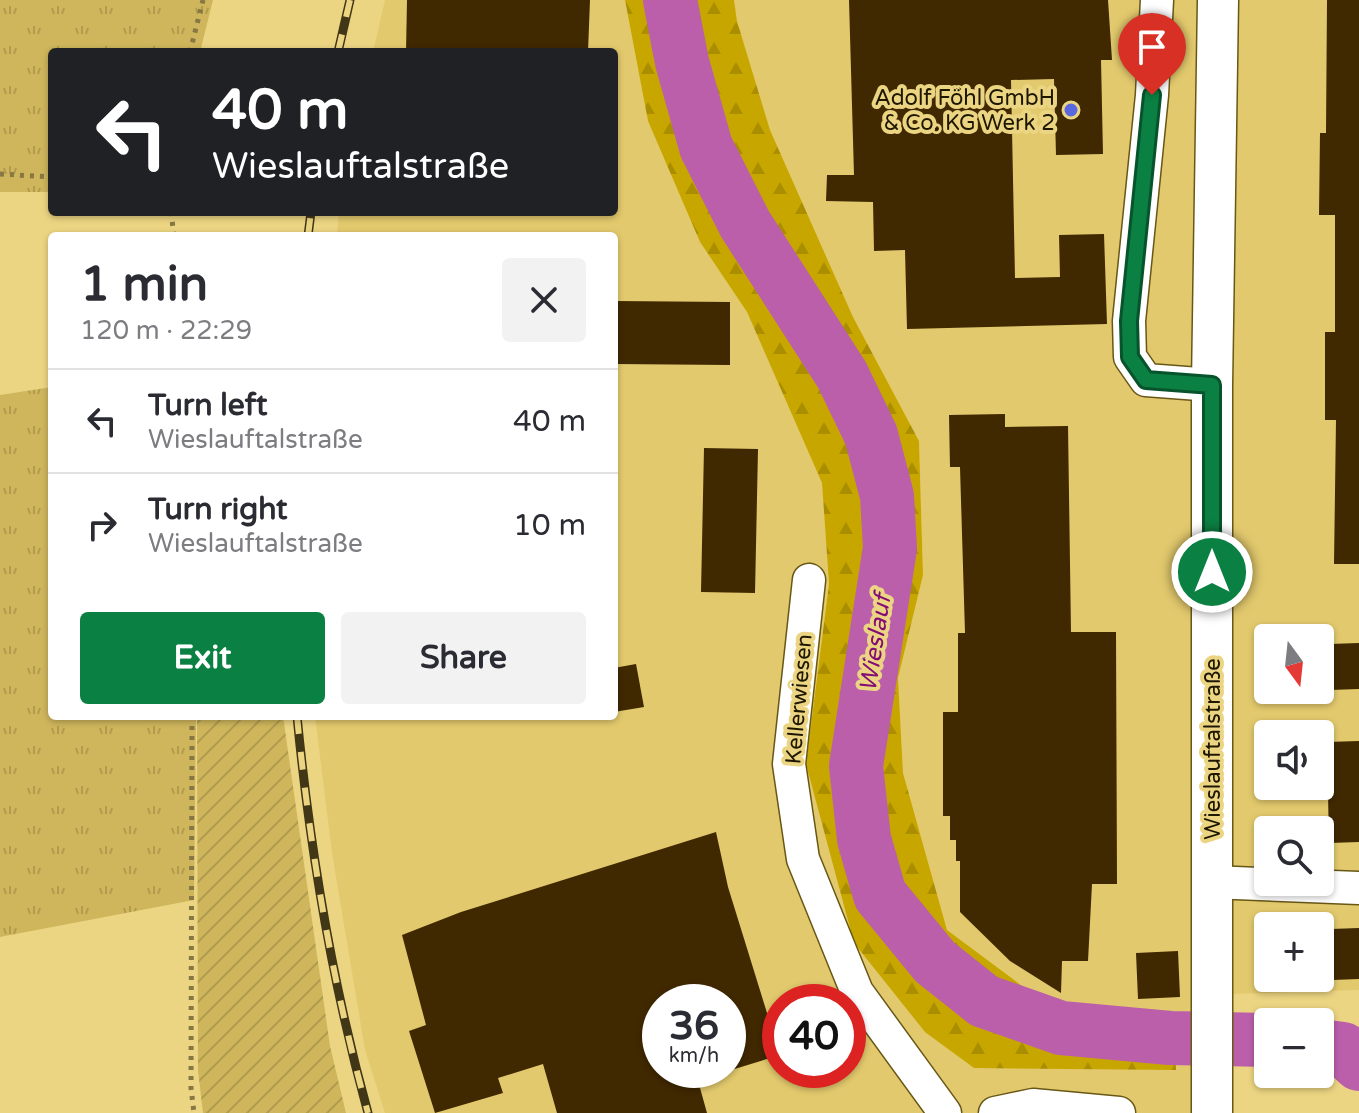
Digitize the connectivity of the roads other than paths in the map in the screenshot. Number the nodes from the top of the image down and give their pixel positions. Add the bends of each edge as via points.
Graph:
1 (1157, 0) edge
2 (1218, 0) edge
3 (1212, 385) junction
4 (809, 580) dead end
5 (1211, 882) junction
6 (1359, 888) edge
7 (1212, 1101) edge
8 (945, 1113) edge
9 (995, 1113) edge
10 (1119, 1113) edge

1 - 3 street via 1130,357 1146,380
2 - 3 street, Wieslauftalstraße
3 - 5 street, Wieslauftalstraße
4 - 8 street, Kellerwiesen via 789,764 803,859 857,992
5 - 6 street
5 - 7 street, Wieslauftalstraße
9 - 10 street via 1033,1105

